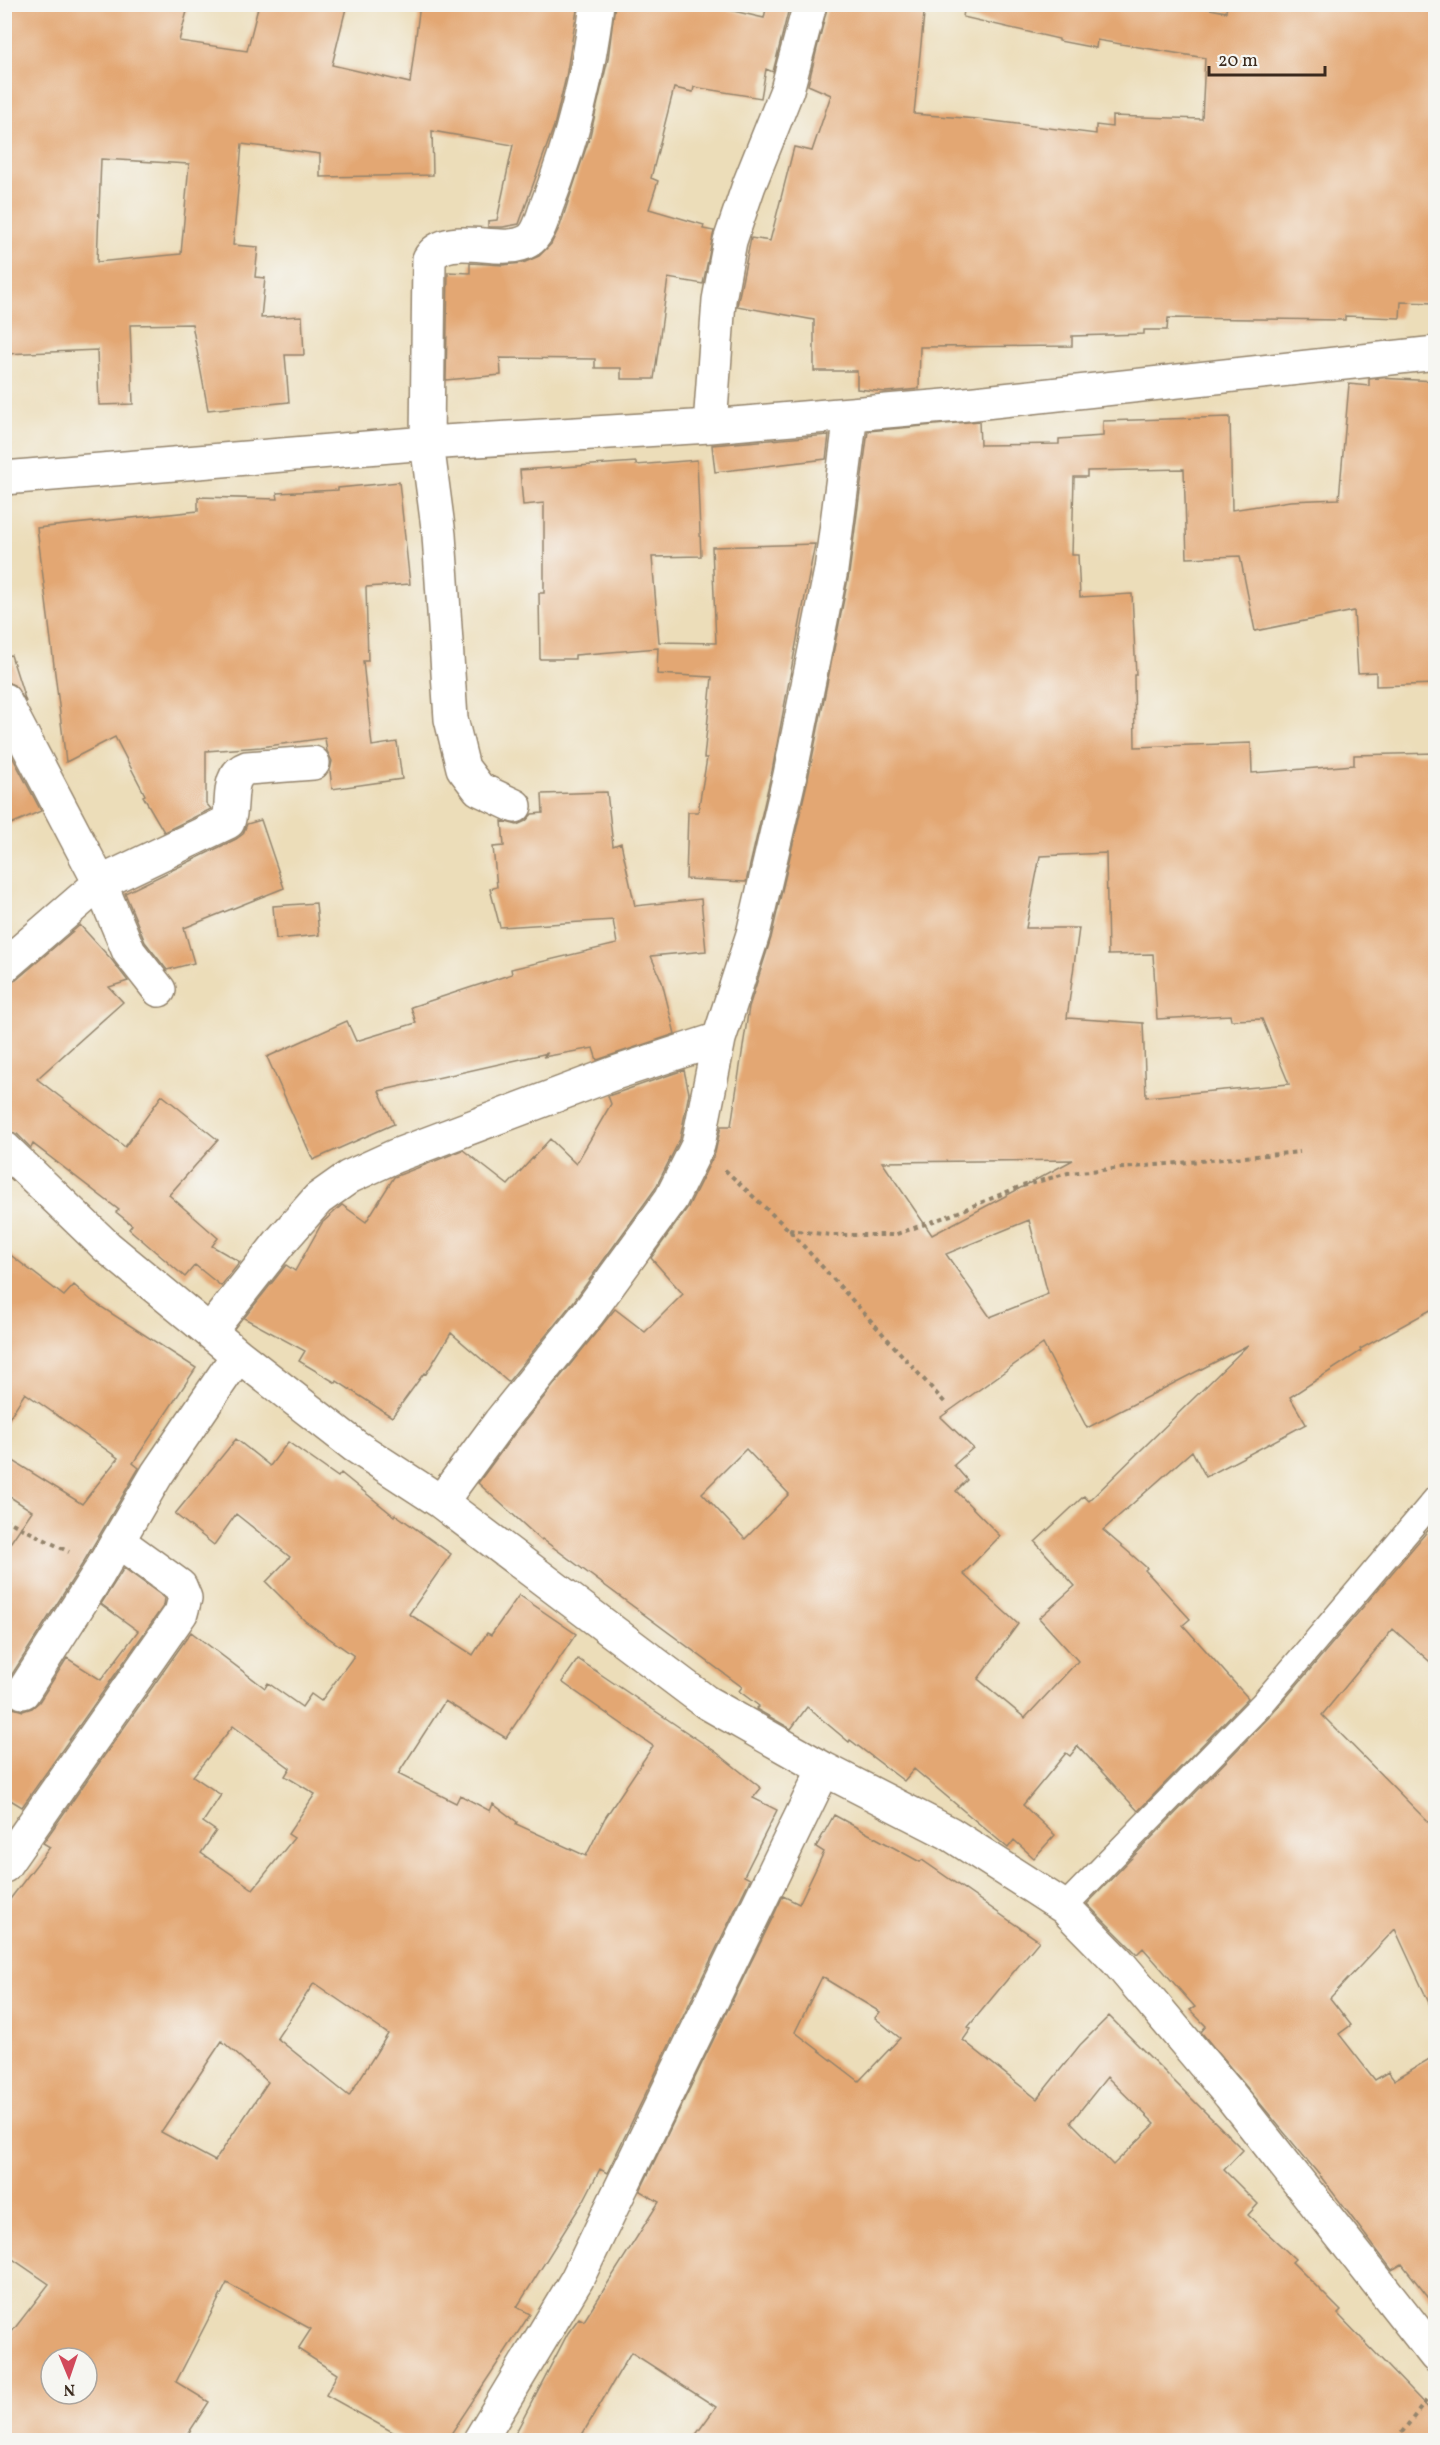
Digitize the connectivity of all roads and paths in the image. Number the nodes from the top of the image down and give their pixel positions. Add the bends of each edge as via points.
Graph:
1 (597, 4) edge
2 (810, 4) edge
3 (1436, 353) edge
4 (850, 414) junction
5 (710, 426) junction
6 (427, 443) junction
7 (4, 478) edge
8 (4, 700) edge
9 (313, 763) dead end
10 (515, 806) dead end
11 (100, 884) junction
12 (4, 966) edge
13 (159, 990) dead end
14 (719, 1039) junction
15 (698, 1145) junction
16 (4, 1148) edge
17 (1300, 1152) dead end
18 (789, 1230) junction
19 (210, 1331) junction
20 (238, 1355) junction
21 (947, 1405) dead end
22 (1436, 1498) edge
23 (441, 1502) junction
24 (4, 1519) edge
25 (118, 1541) junction
26 (99, 1573) junction
27 (23, 1692) dead end
28 (824, 1770) junction
29 (4, 1866) edge
30 (1064, 1907) junction
31 (1436, 2356) edge
32 (1436, 2389) edge
33 (480, 2440) edge
34 (1396, 2440) edge

1 - 6 street via 577,112 563,164 538,229 530,241 514,245 448,245 434,250 429,259
2 - 5 street via 787,90 730,241 719,300
3 - 4 street
4 - 5 street
4 - 14 street via 831,570 790,775 753,934
5 - 6 street
6 - 7 street
6 - 10 street via 439,535 451,719 463,768 479,789
8 - 11 street
9 - 11 street via 239,771 233,779 228,822
11 - 12 street
11 - 13 street via 129,952
14 - 15 street
14 - 19 street via 615,1073 349,1177 318,1199
15 - 18 path
15 - 23 street via 671,1199 589,1312
16 - 19 street via 107,1247
17 - 18 path via 1068,1173 1019,1187 894,1235
18 - 21 path
19 - 20 street
20 - 23 street via 355,1446
20 - 25 street via 157,1474
22 - 30 lane via 1262,1704
23 - 28 street via 706,1702
24 - 26 path
25 - 26 street
25 - 29 street via 180,1586 184,1598 181,1613
26 - 27 street
28 - 30 street via 949,1833
28 - 33 street via 577,2279
30 - 31 street via 1117,1961 1230,2095
32 - 34 path

